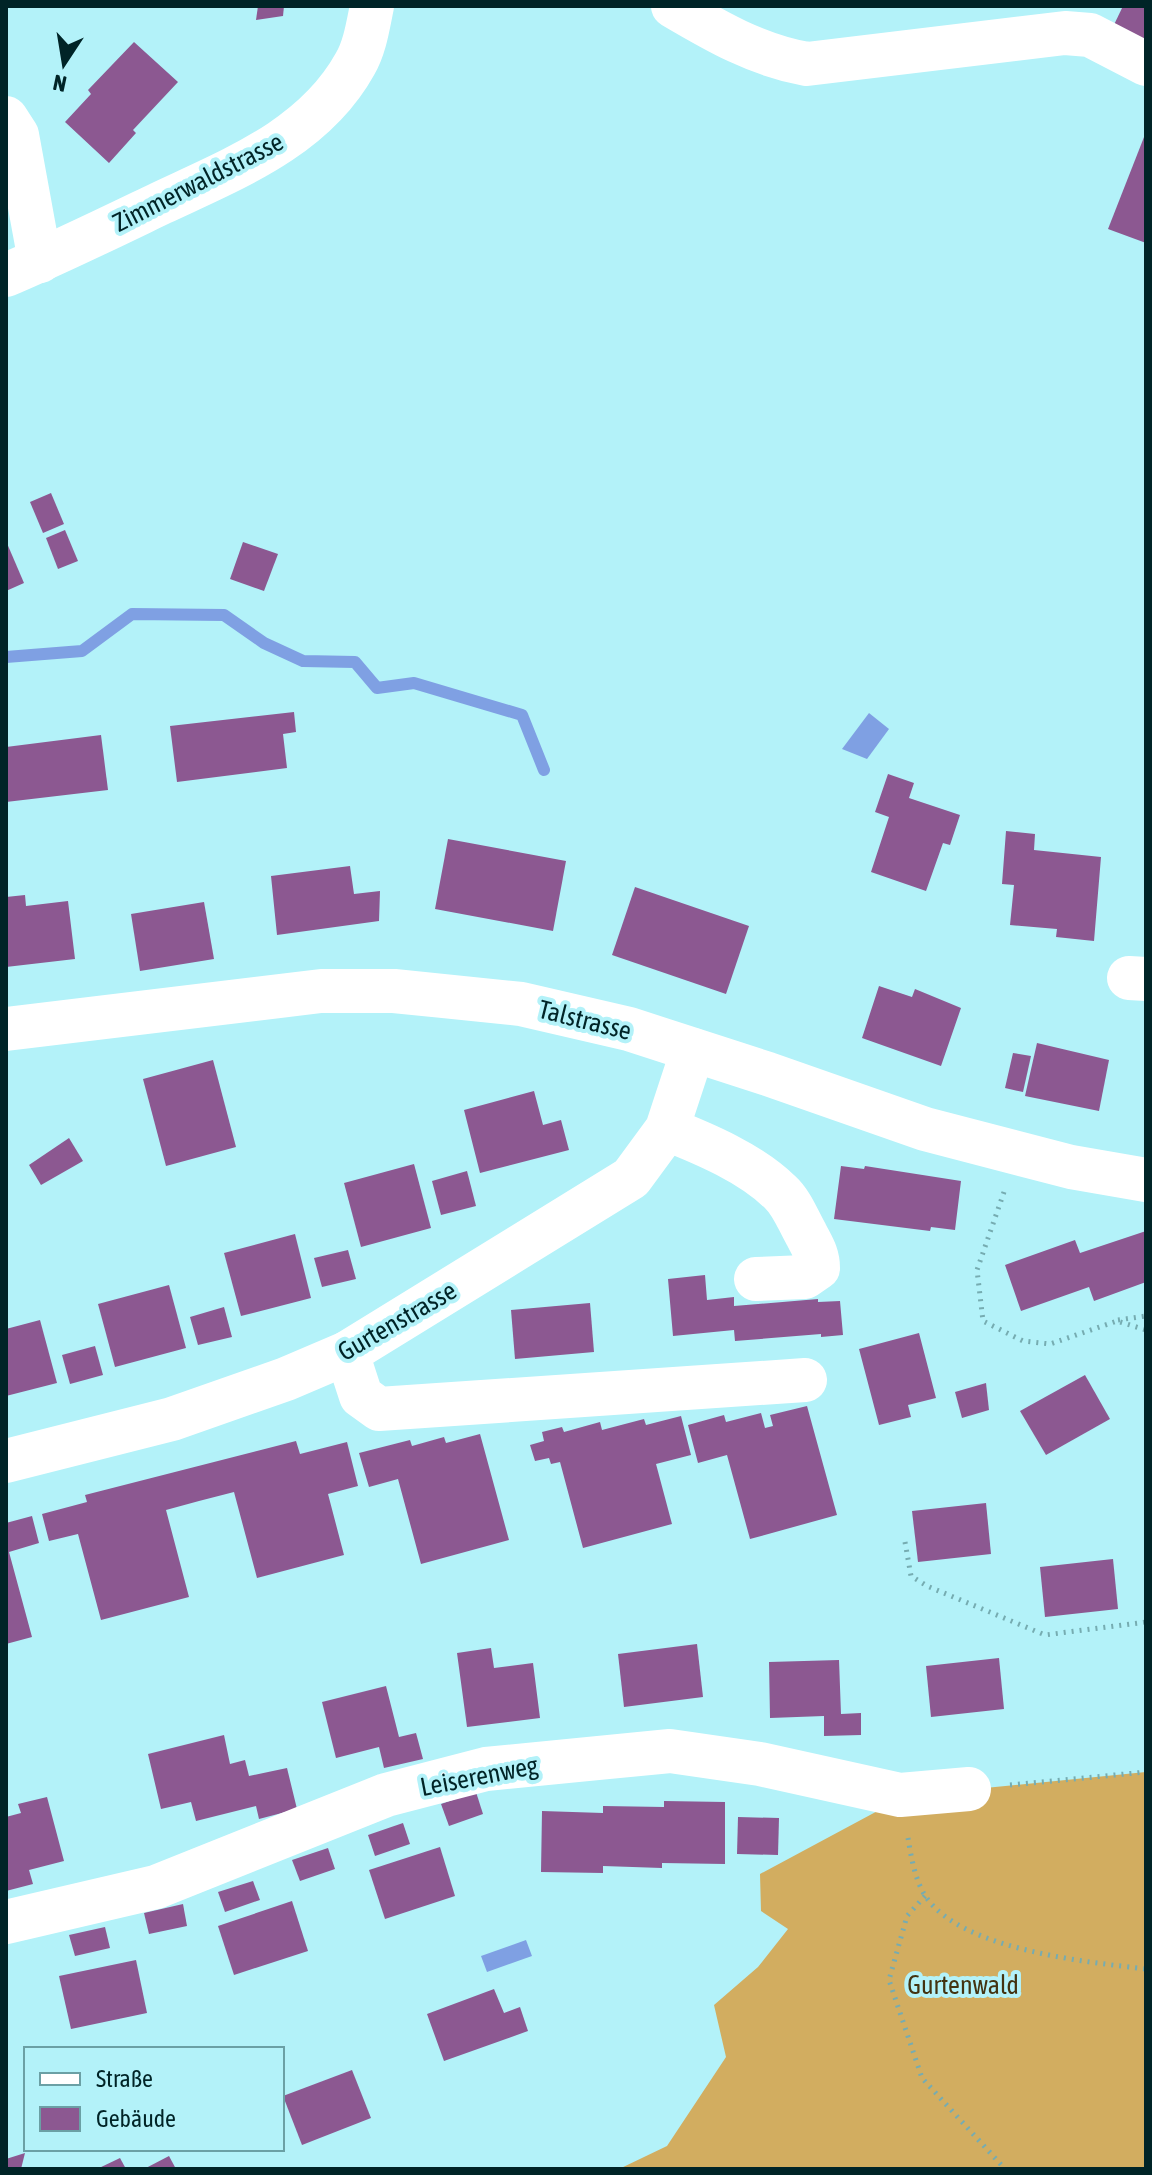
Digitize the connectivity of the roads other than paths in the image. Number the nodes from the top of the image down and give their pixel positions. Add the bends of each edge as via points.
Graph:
1 (372, 6) edge
2 (673, 6) edge
3 (1146, 64) edge
4 (6, 118) edge
5 (23, 268) edge
6 (6, 1029) edge
7 (693, 1050) junction
8 (667, 1129) junction
9 (1146, 1180) edge
10 (756, 1279) dead end
11 (347, 1353) junction
12 (805, 1380) dead end
13 (6, 1461) edge
14 (969, 1789) road end
15 (6, 1922) edge

1 - 5 street, Zimmerwaldstrasse via 356,63 305,125 258,157
2 - 3 street via 743,46 807,64 1065,33 1090,35
4 - 5 street via 17,135
6 - 7 street, Talstrasse via 321,991 394,991 521,1004
7 - 8 street, Gurtenstrasse
7 - 9 street, Talstrasse via 925,1129 1071,1167
8 - 10 street via 759,1176 796,1214 818,1256 818,1268 805,1277
8 - 11 street, Gurtenstrasse via 631,1178
11 - 12 street via 361,1396 379,1409
11 - 13 street, Gurtenstrasse via 172,1419
14 - 15 street, Leiserenweg via 900,1795 760,1764 670,1751 486,1769 386,1795 156,1887

